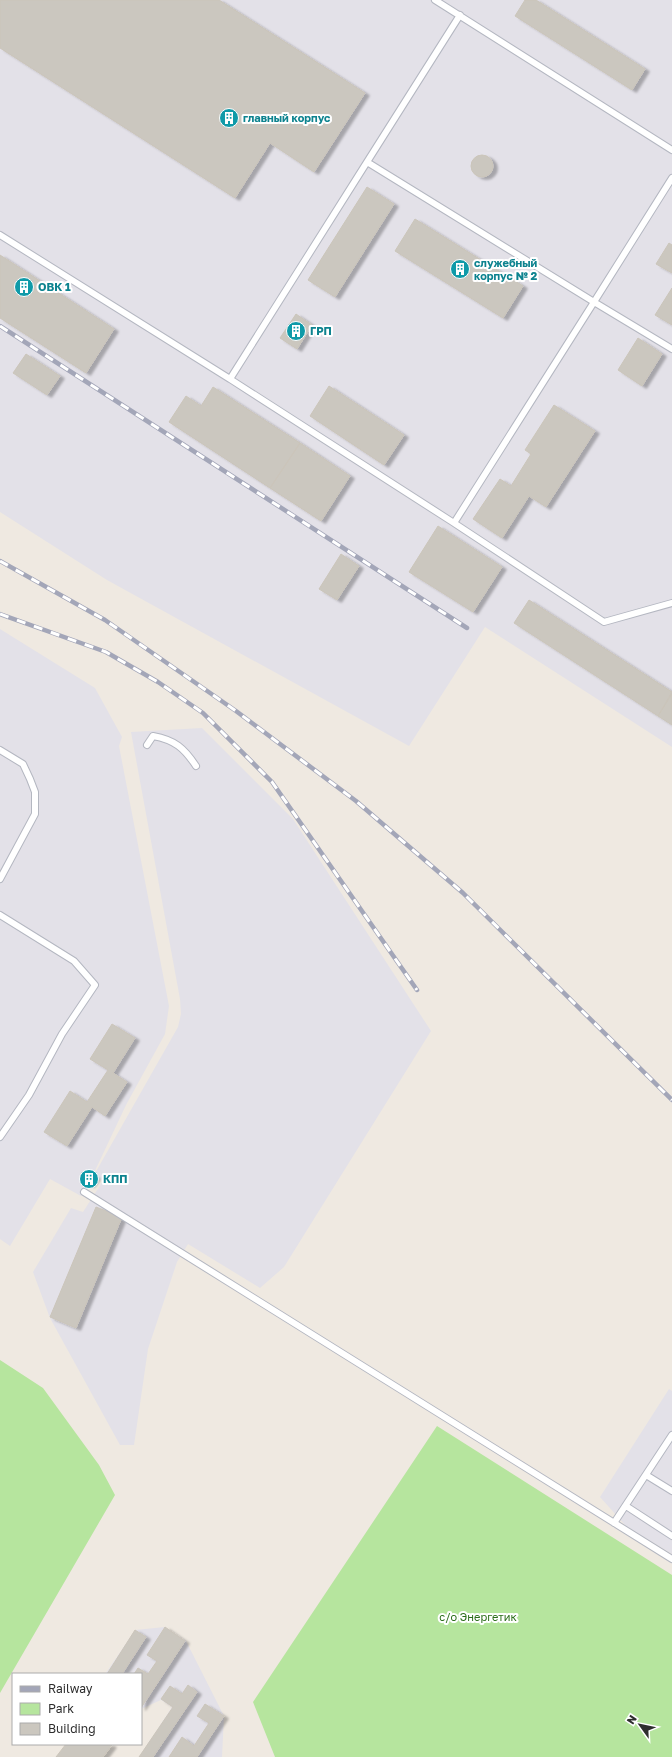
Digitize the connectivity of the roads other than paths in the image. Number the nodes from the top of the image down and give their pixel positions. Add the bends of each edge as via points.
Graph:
1 (435, 0) edge
2 (460, 15) junction
3 (672, 150) edge
4 (367, 162) junction
5 (672, 178) edge
6 (0, 235) edge
7 (594, 302) junction
8 (672, 349) edge
9 (230, 379) junction
10 (454, 523) junction
11 (672, 604) edge
12 (147, 745) dead end
13 (0, 750) edge
14 (196, 766) dead end
15 (0, 879) edge
16 (0, 915) edge
17 (0, 1137) edge
18 (84, 1192) dead end
19 (672, 1435) edge
20 (670, 1443) edge
21 (646, 1475) junction
22 (672, 1491) edge
23 (626, 1506) junction
24 (614, 1523) junction
25 (672, 1536) edge
26 (672, 1559) edge

1 - 2 lane
2 - 3 lane
2 - 4 lane
4 - 7 lane
4 - 9 lane
5 - 7 lane
6 - 9 lane
7 - 8 lane
7 - 10 lane
9 - 10 lane
10 - 11 lane via 604,622
12 - 14 lane via 153,736 166,738 177,744
13 - 15 lane via 23,764 35,792 35,814
16 - 17 lane via 74,961 95,985 62,1034 29,1095
18 - 24 lane
19 - 20 lane
20 - 21 lane
21 - 22 lane
21 - 23 lane
23 - 24 lane
23 - 25 lane
24 - 26 lane

